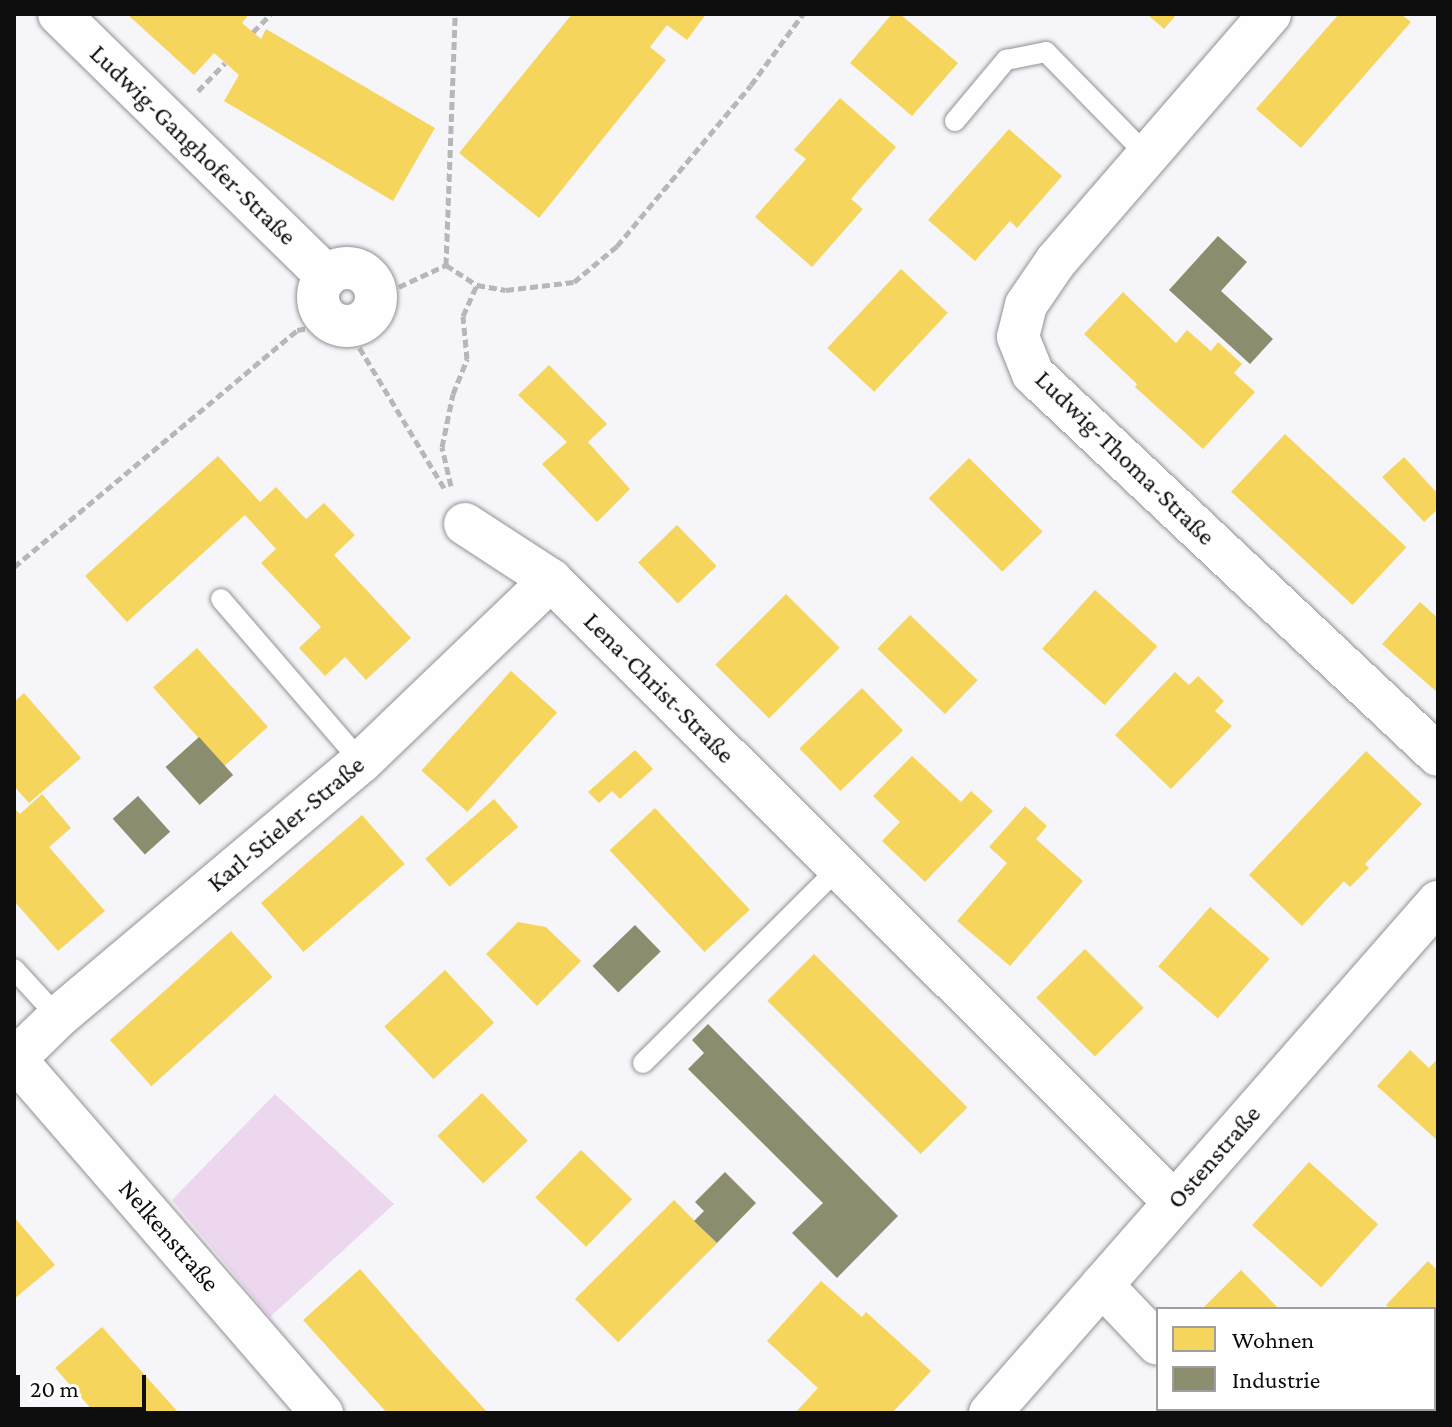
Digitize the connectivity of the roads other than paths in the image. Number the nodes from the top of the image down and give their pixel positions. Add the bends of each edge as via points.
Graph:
1 (59, 14) edge
2 (1270, 14) edge
3 (955, 121) dead end
4 (1147, 155) junction
5 (327, 276) junction
6 (461, 517) road end
7 (551, 580) junction
8 (221, 599) dead end
9 (1438, 755) edge
10 (361, 762) junction
11 (839, 868) junction
12 (1438, 902) edge
13 (14, 969) edge
14 (58, 1017) junction
15 (14, 1059) edge
16 (643, 1063) dead end
17 (1174, 1202) junction
18 (1102, 1285) junction
19 (1156, 1342) edge
20 (322, 1413) edge
21 (990, 1413) edge

1 - 5 street, Ludwig-Ganghofer-Straße
2 - 4 street, Ludwig-Thoma-Straße
3 - 4 lane via 1006,60 1046,52
4 - 9 street, Ludwig-Thoma-Straße via 1056,261 1026,305 1018,337 1033,374
5 - 5 street via 318,292 326,318 341,325 365,321 377,297 372,281 359,270 342,268
6 - 7 street, Lena-Christ-Straße
7 - 10 street, Karl-Stieler-Straße
7 - 11 street, Lena-Christ-Straße
8 - 10 lane
10 - 14 street, Karl-Stieler-Straße
11 - 16 lane
11 - 17 street, Lena-Christ-Straße
12 - 17 street, Ostenstraße
13 - 14 lane
14 - 15 street, Karl-Stieler-Straße
15 - 20 street, Nelkenstraße
17 - 18 street, Ostenstraße
18 - 19 street
18 - 21 street, Ostenstraße

